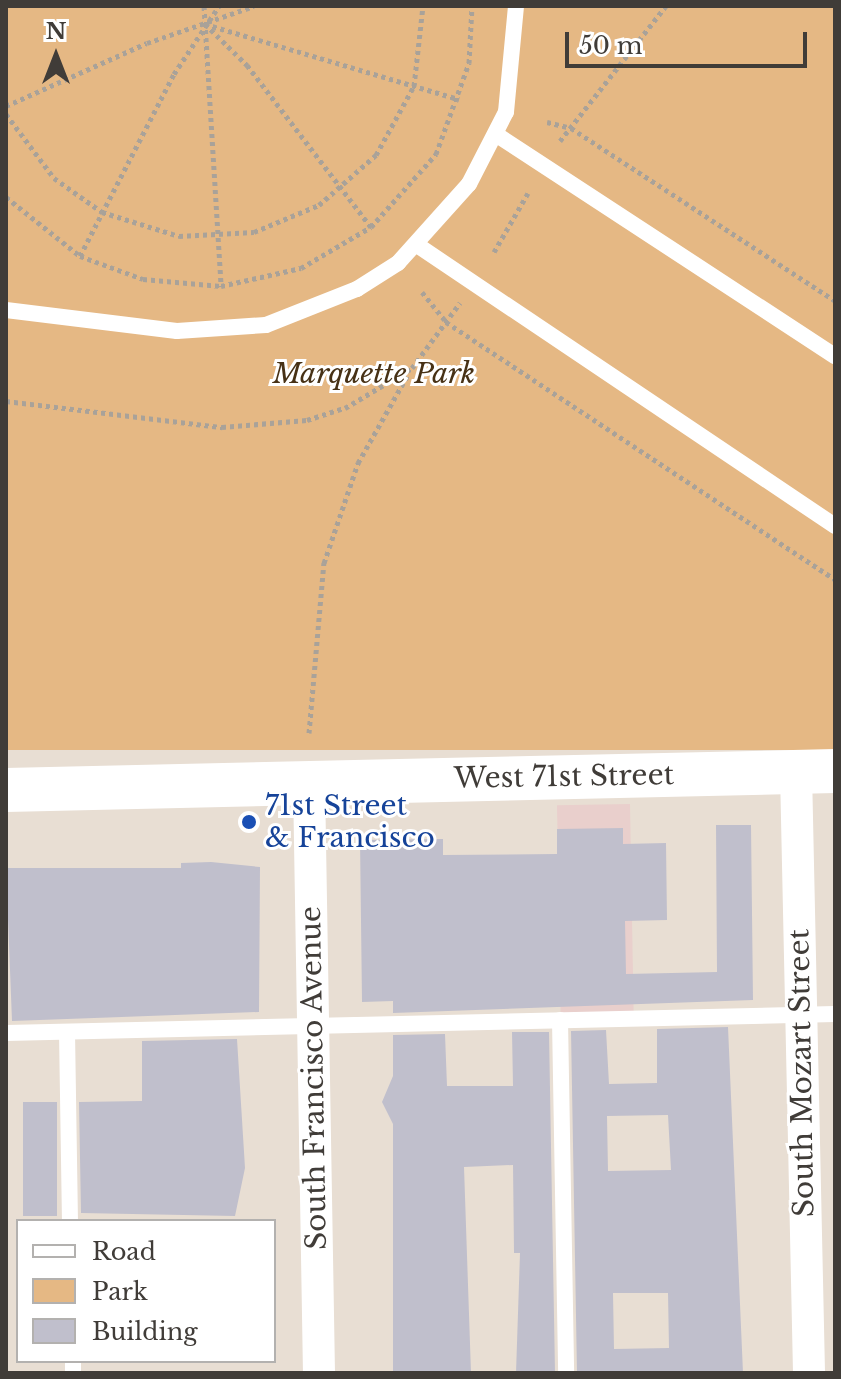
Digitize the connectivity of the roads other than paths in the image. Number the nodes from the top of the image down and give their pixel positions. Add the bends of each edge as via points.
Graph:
1 (516, 6) edge
2 (497, 135) junction
3 (417, 245) junction
4 (6, 310) edge
5 (835, 356) edge
6 (835, 526) edge
7 (816, 772) edge
8 (309, 783) junction
9 (6, 790) edge
10 (835, 1014) edge
11 (801, 1015) junction
12 (560, 1020) junction
13 (313, 1026) junction
14 (67, 1032) junction
15 (6, 1033) edge
16 (70, 1219) edge
17 (319, 1373) edge
18 (566, 1373) edge
19 (809, 1373) edge

1 - 2 lane via 510,92
2 - 3 lane via 469,184
2 - 5 lane
3 - 4 lane via 357,289 266,325 177,331
3 - 6 lane
7 - 8 main road, West 71st Street
7 - 11 street, South Mozart Street
8 - 9 main road, West 71st Street
8 - 13 street, South Francisco Avenue
10 - 11 lane
11 - 12 lane
11 - 19 street, South Mozart Street
12 - 13 lane
12 - 18 lane
13 - 14 lane
13 - 17 street, South Francisco Avenue
14 - 15 lane
14 - 16 lane

